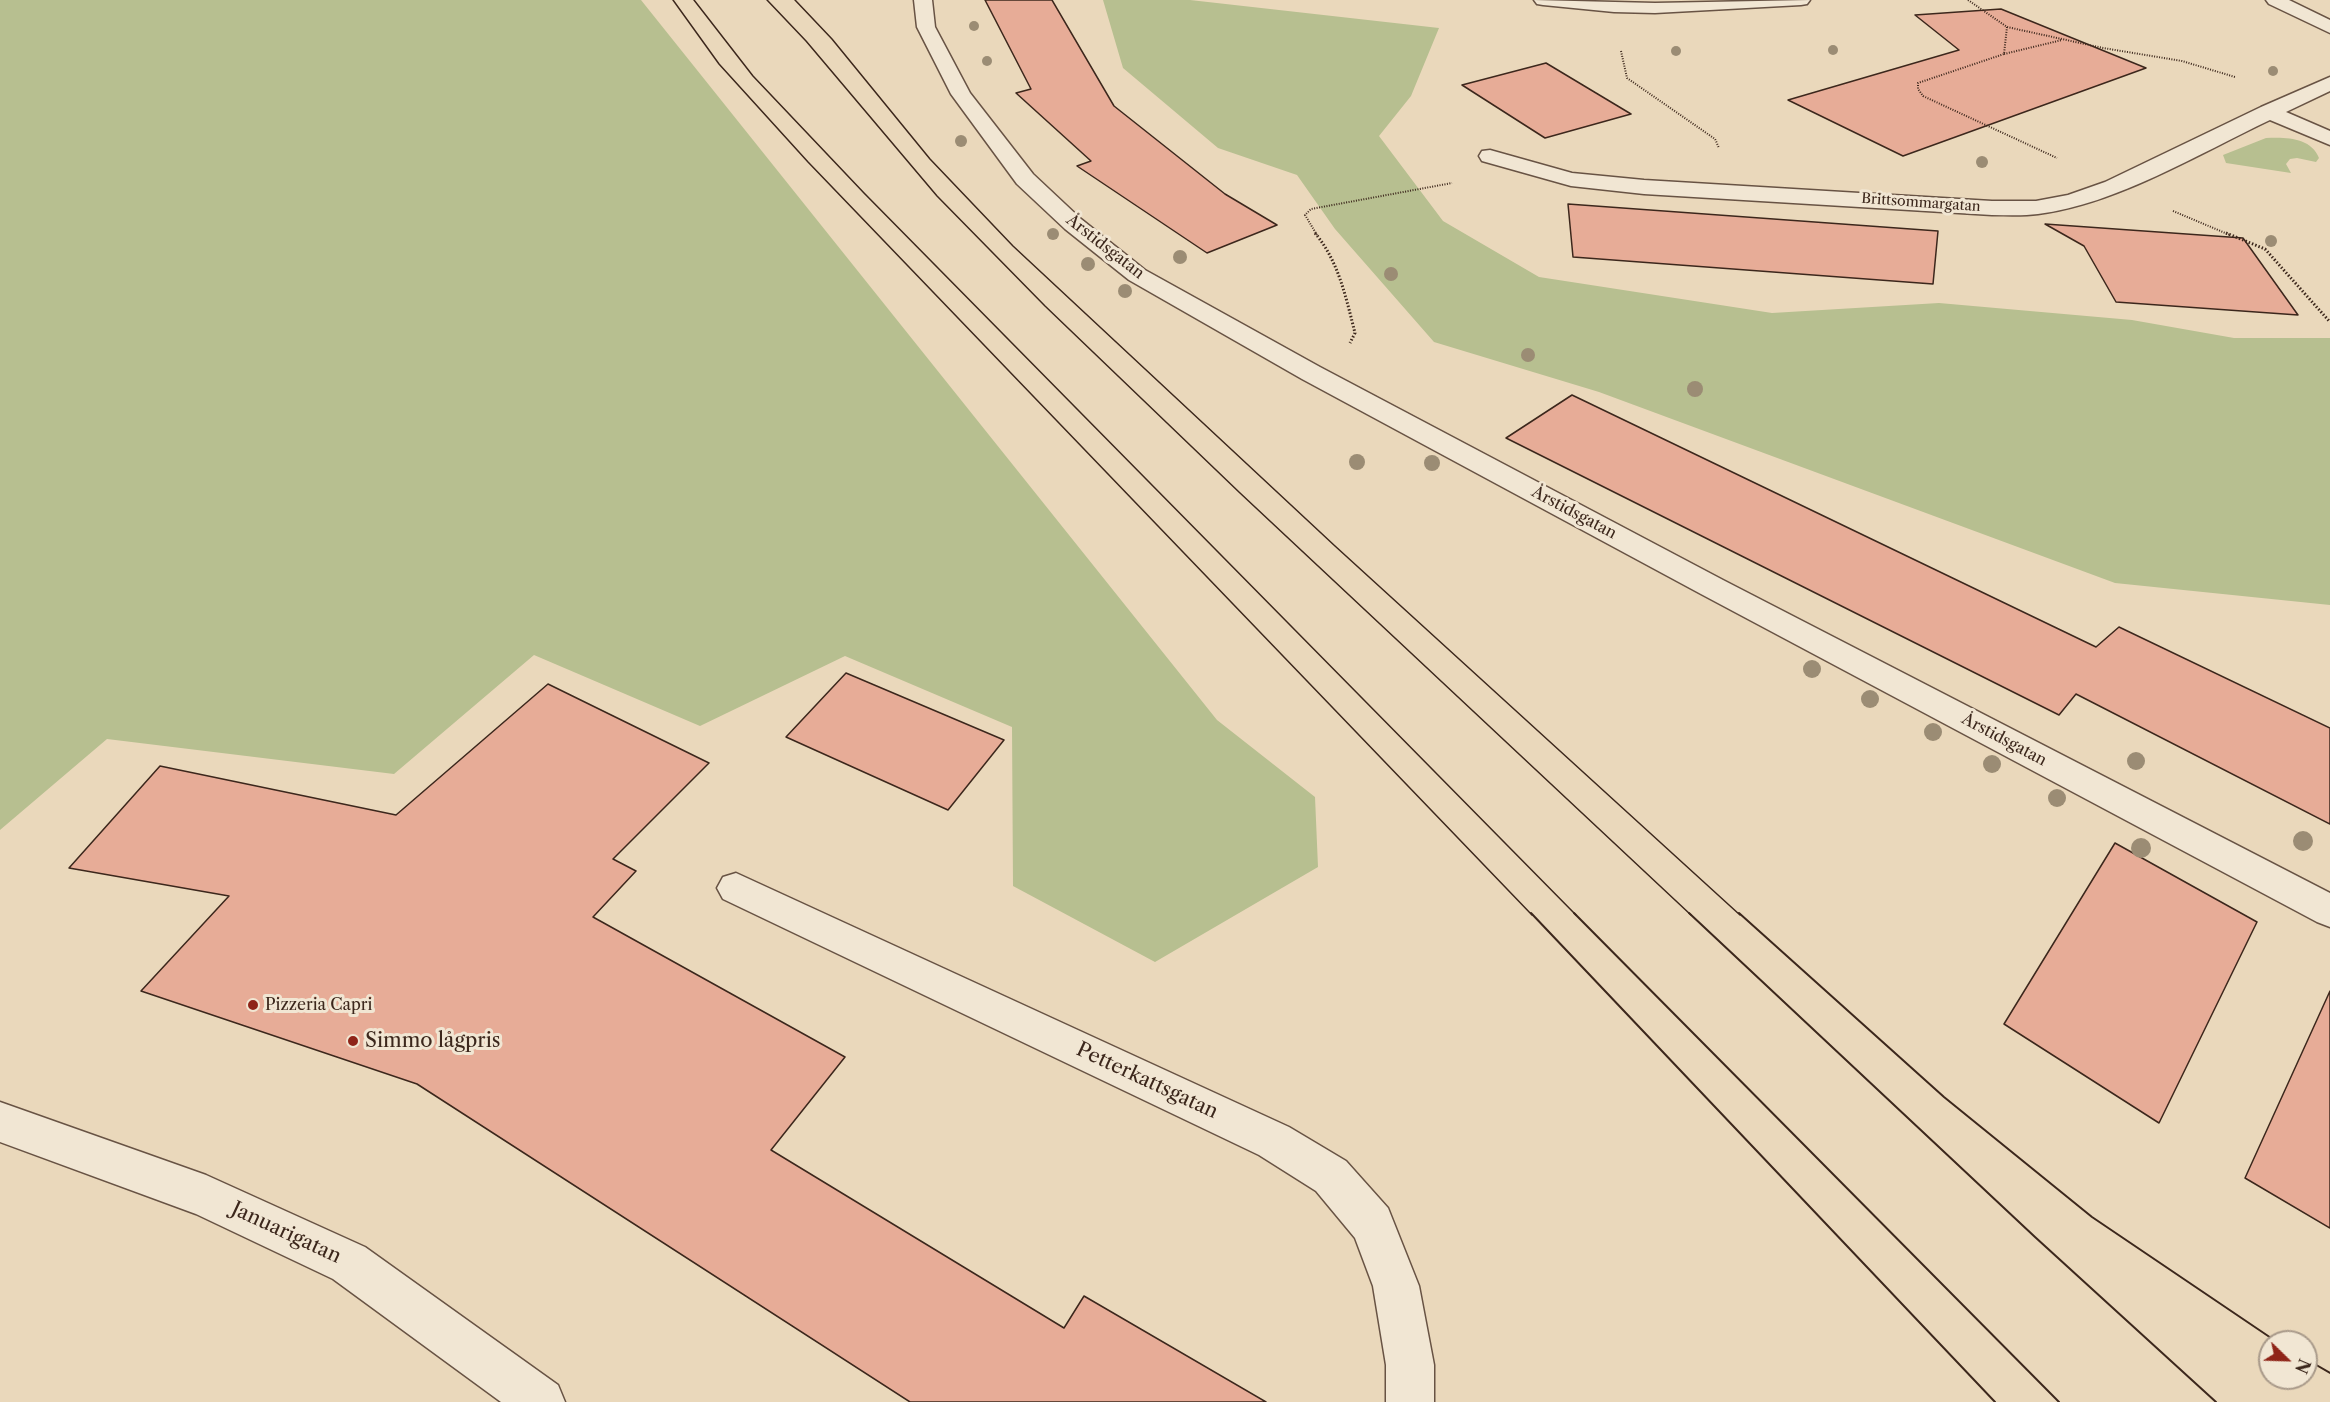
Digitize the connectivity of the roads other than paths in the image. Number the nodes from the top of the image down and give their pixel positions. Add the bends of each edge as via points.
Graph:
1 (923, 0) edge
2 (1543, 0) edge
3 (1801, 0) edge
4 (2275, 0) edge
5 (2330, 27) edge
6 (2330, 83) edge
7 (2268, 111) junction
8 (2330, 139) edge
9 (1490, 156) dead end
10 (736, 888) dead end
11 (2330, 911) edge
12 (0, 1122) edge
13 (541, 1402) edge
14 (1410, 1402) edge

1 - 11 street, Årstidsgatan via 926,27 961,94 1025,179 1137,275 1311,373 1712,587
2 - 3 street via 1655,8
4 - 5 street
6 - 7 street, Brittsommargatan
7 - 8 street
7 - 9 street, Brittsommargatan via 2113,187 2036,208 1644,187 1571,179
10 - 14 street, Petterkattsgatan via 1274,1141 1331,1176 1372,1224 1396,1286 1410,1365
12 - 13 street, Januarigatan via 206,1196 349,1263

